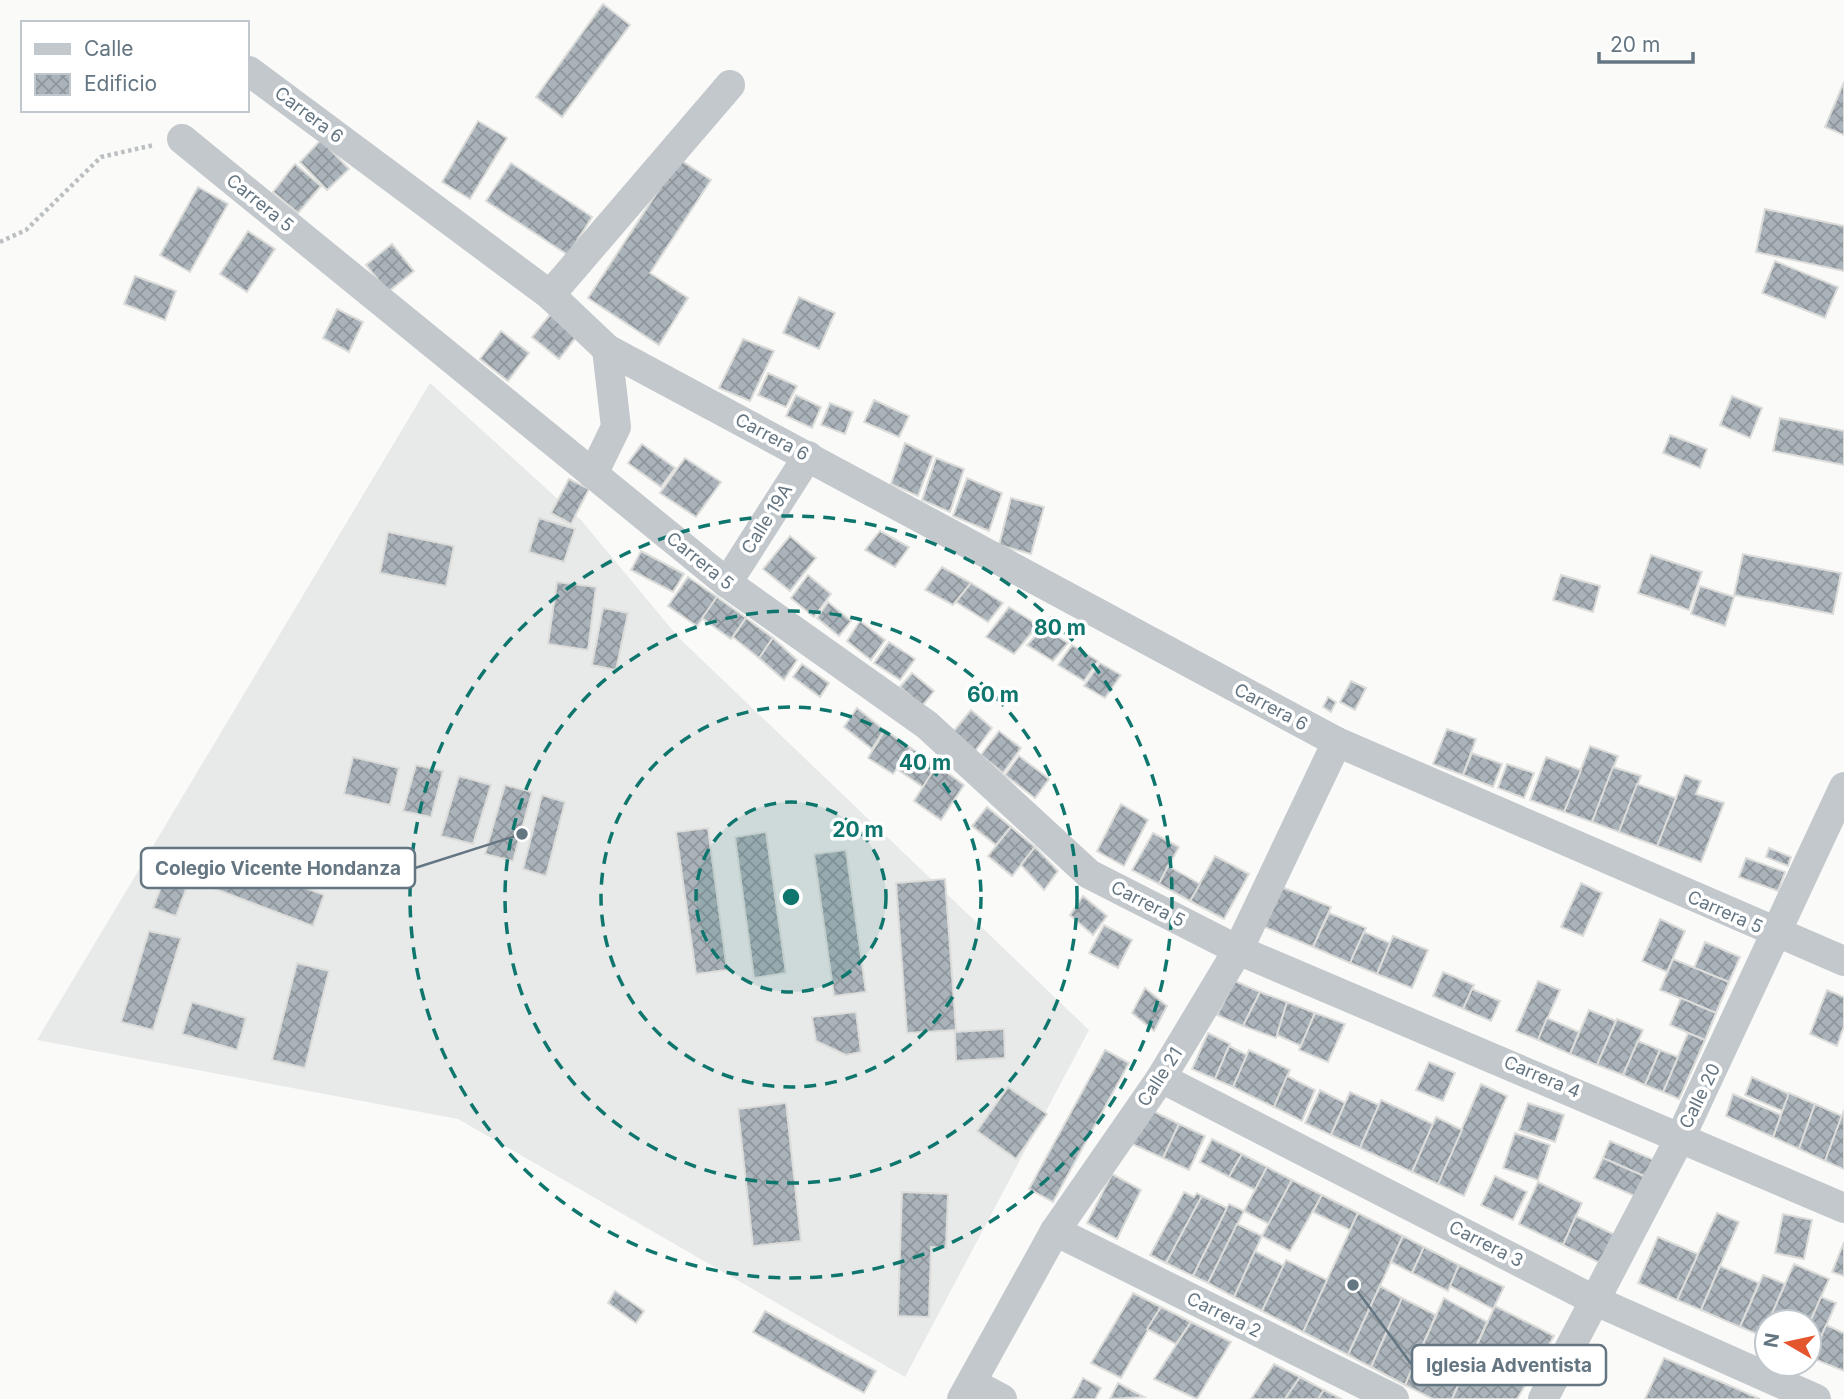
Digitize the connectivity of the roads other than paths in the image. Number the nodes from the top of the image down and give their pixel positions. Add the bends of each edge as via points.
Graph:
1 (249, 71) dead end
2 (730, 85) dead end
3 (182, 139) road end
4 (550, 295) junction
5 (607, 349) junction
6 (808, 456) junction
7 (593, 474) junction
8 (727, 583) junction
9 (1337, 742) junction
10 (1844, 787) edge
11 (1778, 935) junction
12 (1238, 950) junction
13 (1844, 961) edge
14 (1161, 1078) junction
15 (1681, 1136) junction
16 (1844, 1208) edge
17 (1055, 1231) junction
18 (1596, 1301) junction
19 (967, 1391) edge
20 (1002, 1399) edge
21 (1394, 1399) edge
22 (1543, 1399) edge
23 (1816, 1399) edge

1 - 4 street, Carrera 6
2 - 4 street
3 - 7 street, Carrera 5
4 - 5 street, Carrera 6
5 - 6 street, Carrera 6
5 - 7 street via 616,427
6 - 8 street, Calle 19A
6 - 9 street, Carrera 6
7 - 8 street, Carrera 5
8 - 12 street, Carrera 5 via 927,725 1089,874
9 - 11 street, Carrera 5
9 - 12 street, Calle 21
10 - 11 street, Calle 20
11 - 13 street, Carrera 5
11 - 15 street, Calle 20
12 - 14 street, Calle 21
12 - 15 street, Carrera 4
14 - 17 street, Calle 21
14 - 18 street, Carrera 3
15 - 16 street, Carrera 4
15 - 18 street, Calle 20
17 - 19 street, Calle 21
17 - 21 street, Carrera 2
18 - 22 street, Calle 20
18 - 23 street, Carrera 3
19 - 20 street

